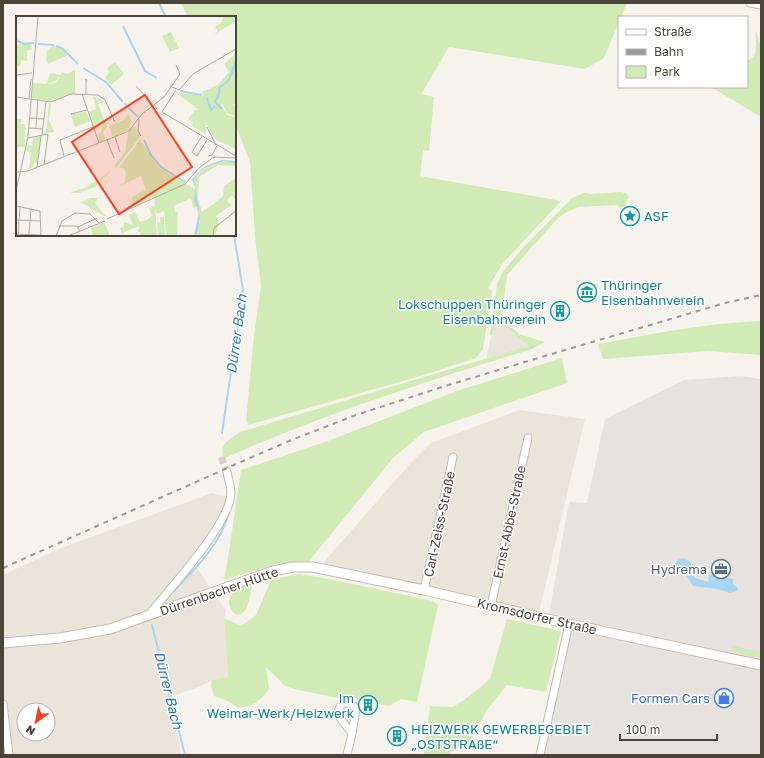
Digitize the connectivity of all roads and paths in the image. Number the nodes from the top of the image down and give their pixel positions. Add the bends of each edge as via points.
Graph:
1 (750, 3) edge
2 (761, 5) edge
3 (528, 438) dead end
4 (453, 457) dead end
5 (227, 472) tunnel mouth
6 (313, 567) joint
7 (424, 590) junction
8 (491, 606) junction
9 (150, 615) junction
10 (570, 624) junction
11 (3, 643) edge
12 (761, 665) edge
13 (3, 704) edge
14 (352, 734) dead end
15 (9, 755) edge
16 (347, 755) edge
17 (540, 755) edge

1 - 2 street
3 - 8 street, Ernst-Abbe-Straße
4 - 7 street, Carl-Zeiss-Straße
5 - 9 street, Dürrenbacher Hütte via 231,493 219,526
6 - 7 street, Kromsdorfer Straße
6 - 9 street, Dürrenbacher Hütte via 273,571
7 - 8 street, Kromsdorfer Straße
8 - 10 street, Kromsdorfer Straße
9 - 11 street, Dürrenbacher Hütte via 110,629 60,638
10 - 12 street, Kromsdorfer Straße
10 - 17 street
13 - 15 street
14 - 16 street

